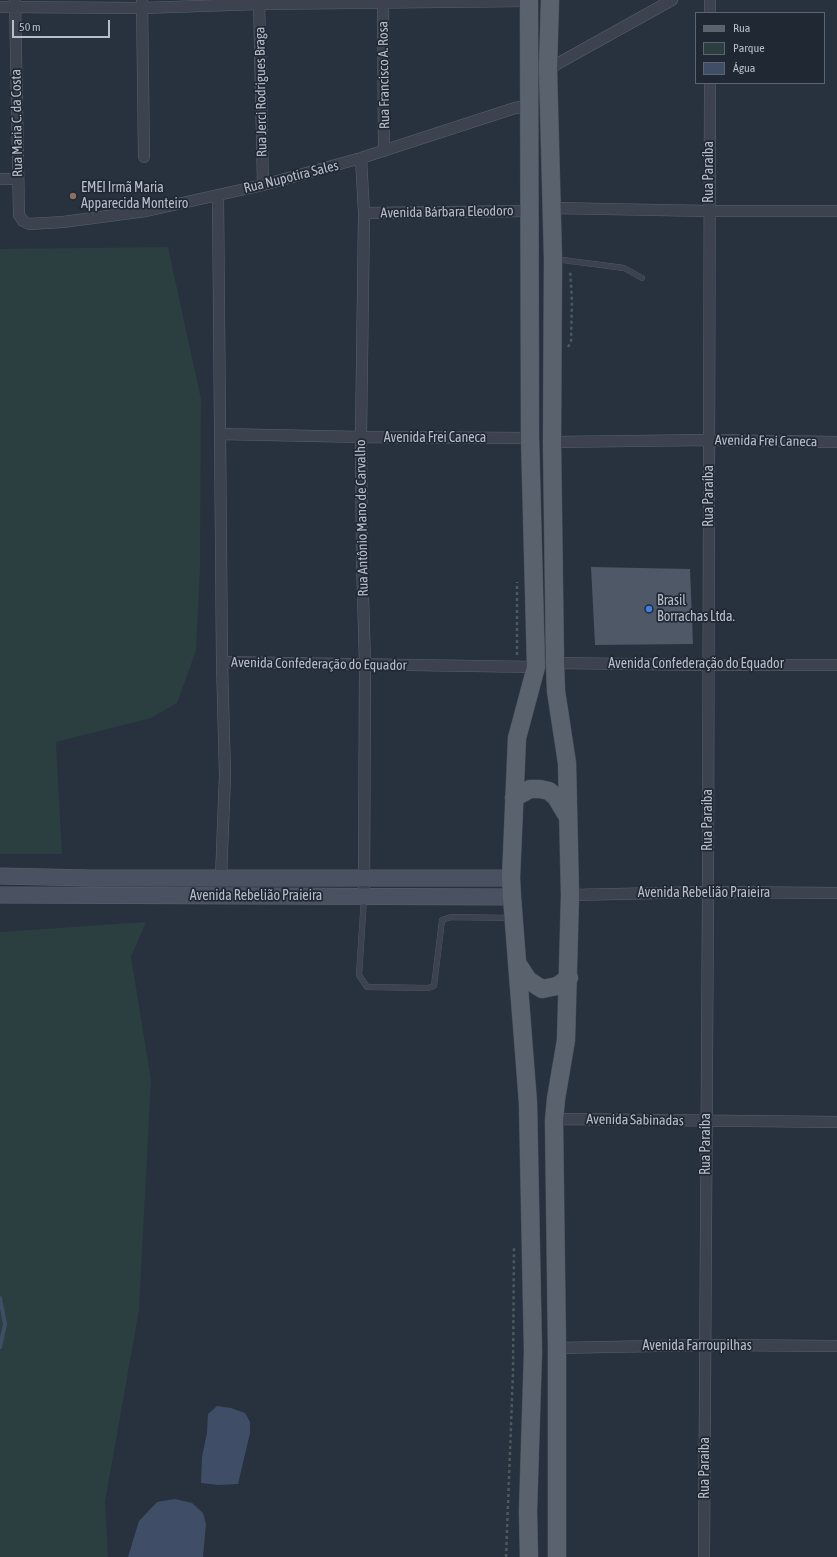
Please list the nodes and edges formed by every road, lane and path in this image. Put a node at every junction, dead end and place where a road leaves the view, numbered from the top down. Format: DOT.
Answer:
graph roads {
  1 [pos="550,0"];
  2 [pos="672,0"];
  3 [pos="710,0"];
  4 [pos="383,1"];
  5 [pos="529,1"];
  6 [pos="259,2"];
  7 [pos="15,4"];
  8 [pos="142,4"];
  9 [pos="0,7"];
  10 [pos="710,12"];
  11 [pos="548,69"];
  12 [pos="710,84"];
  13 [pos="530,105"];
  14 [pos="384,151"];
  15 [pos="144,157"];
  16 [pos="361,158"];
  17 [pos="0,179"];
  18 [pos="17,179"];
  19 [pos="263,185"];
  20 [pos="218,195"];
  21 [pos="552,208"];
  22 [pos="530,211"];
  23 [pos="709,211"];
  24 [pos="837,211"];
  25 [pos="364,213"];
  26 [pos="45,223"];
  27 [pos="553,259"];
  28 [pos="642,278"];
  29 [pos="220,434"];
  30 [pos="361,438"];
  31 [pos="530,438"];
  32 [pos="709,440"];
  33 [pos="552,442"];
  34 [pos="837,442"];
  35 [pos="222,662"];
  36 [pos="555,663"];
  37 [pos="365,664"];
  38 [pos="709,665"];
  39 [pos="837,665"];
  40 [pos="536,667"];
  41 [pos="514,798"];
  42 [pos="568,818"];
  43 [pos="0,876"];
  44 [pos="221,878"];
  45 [pos="240,878"];
  46 [pos="364,878"];
  47 [pos="511,878"];
  48 [pos="708,892"];
  49 [pos="837,893"];
  50 [pos="0,895"];
  51 [pos="570,895"];
  52 [pos="241,896"];
  53 [pos="364,897"];
  54 [pos="512,897"];
  55 [pos="514,919"];
  56 [pos="517,962"];
  57 [pos="568,978"];
  58 [pos="554,1121"];
  59 [pos="706,1121"];
  60 [pos="837,1122"];
  61 [pos="706,1345"];
  62 [pos="837,1346"];
  63 [pos="557,1348"];
  64 [pos="529,1557"];
  65 [pos="557,1557"];
  66 [pos="704,1557"];
  1 -- 11 [label="main road"];
  2 -- 11 [label="street"];
  3 -- 10 [label="street"];
  4 -- 5 [label="street"];
  4 -- 6 [label="street"];
  4 -- 14 [label="street, Rua Francisco A. Rosa"];
  5 -- 13 [label="main road"];
  6 -- 8 [label="street"];
  6 -- 19 [label="street, Rua Jerci Rodrigues Braga"];
  7 -- 8 [label="street"];
  7 -- 9 [label="street"];
  7 -- 18 [label="street, Rua Maria C. da Costa"];
  8 -- 15 [label="street"];
  11 -- 21 [label="main road"];
  12 -- 23 [label="street, Rua Paraíba"];
  13 -- 14 [label="street, Rua Nupotira Sales"];
  13 -- 22 [label="main road"];
  14 -- 16 [label="street, Rua Nupotira Sales"];
  16 -- 19 [label="street, Rua Nupotira Sales"];
  16 -- 25 [label="street, Rua Antônio Mano de Carvalho"];
  17 -- 18 [label="street"];
  18 -- 26 [label="street, Rua Maria C. da Costa"];
  19 -- 20 [label="street, Rua Nupotira Sales"];
  20 -- 26 [label="street, Rua Nupotira Sales"];
  20 -- 29 [label="street"];
  21 -- 23 [label="street"];
  21 -- 27 [label="main road"];
  22 -- 25 [label="street, Avenida Bárbara Eleodoro"];
  22 -- 31 [label="main road"];
  23 -- 24 [label="street"];
  23 -- 32 [label="street, Rua Paraíba"];
  25 -- 30 [label="street, Rua Antônio Mano de Carvalho"];
  27 -- 28 [label="lane"];
  27 -- 33 [label="main road"];
  29 -- 30 [label="street, Avenida Frei Caneca"];
  29 -- 35 [label="street"];
  30 -- 31 [label="street, Avenida Frei Caneca"];
  30 -- 37 [label="street, Rua Antônio Mano de Carvalho"];
  31 -- 40 [label="main road"];
  32 -- 33 [label="street, Avenida Frei Caneca"];
  32 -- 34 [label="street, Avenida Frei Caneca"];
  32 -- 38 [label="street, Rua Paraíba"];
  33 -- 36 [label="main road"];
  35 -- 37 [label="street, Avenida Confederação do Equador"];
  35 -- 44 [label="street, Avenida Confederação do Equador"];
  36 -- 38 [label="street, Avenida Confederação do Equador"];
  36 -- 42 [label="main road"];
  37 -- 40 [label="street, Avenida Confederação do Equador"];
  37 -- 46 [label="street, Rua Antônio Mano de Carvalho"];
  38 -- 39 [label="street, Avenida Confederação do Equador"];
  38 -- 48 [label="street, Rua Paraíba"];
  40 -- 41 [label="main road"];
  41 -- 42 [label="main road"];
  41 -- 47 [label="main road"];
  42 -- 51 [label="main road"];
  43 -- 44 [label="street, Avenida Rebelião Praieira"];
  44 -- 45 [label="street, Avenida Rebelião Praieira"];
  45 -- 46 [label="street, Avenida Rebelião Praieira"];
  45 -- 52 [label="street"];
  46 -- 47 [label="street, Avenida Rebelião Praieira"];
  46 -- 53 [label="street, Rua Antônio Mano de Carvalho"];
  47 -- 54 [label="main road"];
  48 -- 49 [label="street, Avenida Rebelião Praieira"];
  48 -- 51 [label="street, Avenida Rebelião Praieira"];
  48 -- 59 [label="street, Rua Paraíba"];
  50 -- 52 [label="street, Avenida Rebelião Praieira"];
  51 -- 57 [label="main road"];
  52 -- 53 [label="street, Avenida Rebelião Praieira"];
  53 -- 54 [label="street, Avenida Rebelião Praieira"];
  53 -- 55 [label="lane"];
  54 -- 55 [label="main road"];
  55 -- 56 [label="main road"];
  56 -- 57 [label="main road"];
  56 -- 64 [label="main road"];
  57 -- 58 [label="main road"];
  58 -- 59 [label="street, Avenida Sabinadas"];
  58 -- 63 [label="main road"];
  59 -- 60 [label="street, Avenida Sabinadas"];
  59 -- 61 [label="street, Rua Paraíba"];
  61 -- 62 [label="street, Avenida Farroupilhas"];
  61 -- 63 [label="street, Avenida Farroupilhas"];
  61 -- 66 [label="street, Rua Paraíba"];
  63 -- 65 [label="main road"];
}
